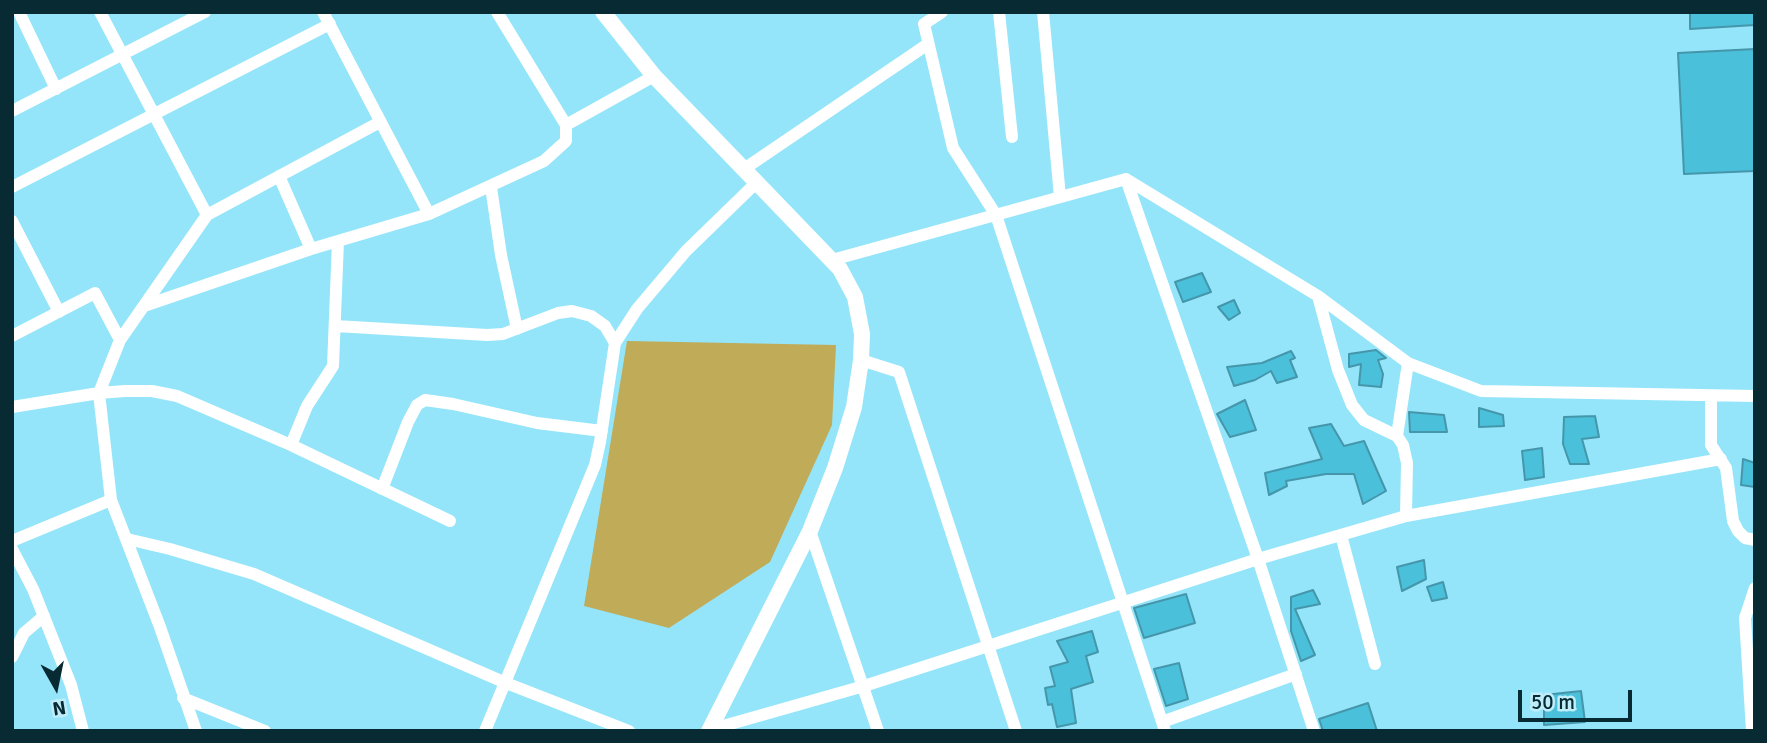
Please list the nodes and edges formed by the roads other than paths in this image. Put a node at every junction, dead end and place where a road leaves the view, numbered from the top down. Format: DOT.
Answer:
graph roads {
  1 [pos="19,12"];
  2 [pos="100,12"];
  3 [pos="205,12"];
  4 [pos="323,12"];
  5 [pos="497,12"];
  6 [pos="603,12"];
  7 [pos="942,12"];
  8 [pos="999,12"];
  9 [pos="1044,12"];
  10 [pos="330,24"];
  11 [pos="928,44"];
  12 [pos="122,54"];
  13 [pos="654,76"];
  14 [pos="56,89"];
  15 [pos="12,111"];
  16 [pos="154,114"];
  17 [pos="380,122"];
  18 [pos="566,125"];
  19 [pos="1012,137"];
  20 [pos="744,169"];
  21 [pos="279,176"];
  22 [pos="1126,179"];
  23 [pos="757,183"];
  24 [pos="12,187"];
  25 [pos="491,187"];
  26 [pos="1060,197"];
  27 [pos="429,214"];
  28 [pos="207,215"];
  29 [pos="996,215"];
  30 [pos="12,221"];
  31 [pos="338,241"];
  32 [pos="311,249"];
  33 [pos="832,260"];
  34 [pos="1318,296"];
  35 [pos="144,306"];
  36 [pos="60,312"];
  37 [pos="336,326"];
  38 [pos="517,329"];
  39 [pos="12,336"];
  40 [pos="120,340"];
  41 [pos="615,343"];
  42 [pos="861,360"];
  43 [pos="1408,363"];
  44 [pos="99,393"];
  45 [pos="1711,396"];
  46 [pos="1755,396"];
  47 [pos="12,407"];
  48 [pos="602,431"];
  49 [pos="1397,436"];
  50 [pos="291,445"];
  51 [pos="1721,460"];
  52 [pos="382,489"];
  53 [pos="111,500"];
  54 [pos="1406,516"];
  55 [pos="450,522"];
  56 [pos="810,531"];
  57 [pos="1341,535"];
  58 [pos="127,540"];
  59 [pos="1755,540"];
  60 [pos="12,541"];
  61 [pos="12,549"];
  62 [pos="1258,559"];
  63 [pos="1755,588"];
  64 [pos="1124,601"];
  65 [pos="44,616"];
  66 [pos="988,645"];
  67 [pos="12,657"];
  68 [pos="1376,664"];
  69 [pos="1296,674"];
  70 [pos="506,683"];
  71 [pos="864,686"];
  72 [pos="183,698"];
  73 [pos="1163,726"];
  74 [pos="709,730"];
  75 [pos="83,731"];
  76 [pos="196,731"];
  77 [pos="265,731"];
  78 [pos="485,731"];
  79 [pos="629,731"];
  80 [pos="878,731"];
  81 [pos="1016,731"];
  82 [pos="1175,731"];
  83 [pos="1314,731"];
  84 [pos="1752,731"];
  1 -- 14 [label="street"];
  2 -- 12 [label="street"];
  3 -- 12 [label="street"];
  4 -- 10 [label="street"];
  5 -- 18 [label="street"];
  6 -- 13 [label="street"];
  7 -- 11 [label="street"];
  8 -- 19 [label="street"];
  9 -- 26 [label="street"];
  10 -- 16 [label="street"];
  10 -- 17 [label="street"];
  11 -- 20 [label="street"];
  11 -- 29 [label="street"];
  12 -- 14 [label="street"];
  12 -- 16 [label="street"];
  13 -- 18 [label="street"];
  13 -- 20 [label="street"];
  14 -- 15 [label="street"];
  16 -- 24 [label="street"];
  16 -- 28 [label="street"];
  17 -- 21 [label="street"];
  17 -- 27 [label="street"];
  18 -- 25 [label="street"];
  20 -- 23 [label="street"];
  21 -- 28 [label="street"];
  21 -- 32 [label="street"];
  22 -- 26 [label="street"];
  22 -- 34 [label="street"];
  22 -- 62 [label="street"];
  23 -- 33 [label="street"];
  23 -- 41 [label="street"];
  25 -- 27 [label="street"];
  25 -- 38 [label="street"];
  26 -- 29 [label="street"];
  27 -- 31 [label="street"];
  28 -- 35 [label="street"];
  29 -- 33 [label="street"];
  29 -- 64 [label="street"];
  30 -- 36 [label="street"];
  31 -- 32 [label="street"];
  31 -- 37 [label="street"];
  32 -- 35 [label="street"];
  33 -- 42 [label="street"];
  34 -- 43 [label="street"];
  34 -- 49 [label="street"];
  35 -- 40 [label="street"];
  36 -- 39 [label="street"];
  36 -- 40 [label="street"];
  37 -- 38 [label="street"];
  37 -- 50 [label="street"];
  38 -- 41 [label="street"];
  40 -- 44 [label="street"];
  41 -- 48 [label="street"];
  42 -- 56 [label="street"];
  42 -- 66 [label="street"];
  43 -- 45 [label="street"];
  43 -- 49 [label="street"];
  44 -- 47 [label="street"];
  44 -- 50 [label="street"];
  44 -- 53 [label="street"];
  45 -- 46 [label="street"];
  45 -- 51 [label="street"];
  48 -- 52 [label="street"];
  48 -- 70 [label="street"];
  49 -- 54 [label="street"];
  50 -- 52 [label="street"];
  51 -- 54 [label="street"];
  51 -- 59 [label="street"];
  52 -- 55 [label="street"];
  53 -- 58 [label="street"];
  53 -- 60 [label="street"];
  54 -- 57 [label="street"];
  56 -- 71 [label="street"];
  56 -- 74 [label="street"];
  57 -- 62 [label="street"];
  57 -- 68 [label="street"];
  58 -- 70 [label="street"];
  58 -- 72 [label="street"];
  61 -- 65 [label="street"];
  62 -- 64 [label="street"];
  62 -- 69 [label="street"];
  63 -- 84 [label="street"];
  64 -- 66 [label="street"];
  64 -- 73 [label="street"];
  65 -- 67 [label="street"];
  65 -- 75 [label="street"];
  66 -- 71 [label="street"];
  66 -- 81 [label="street"];
  69 -- 73 [label="street"];
  69 -- 83 [label="street"];
  70 -- 78 [label="street"];
  70 -- 79 [label="street"];
  71 -- 74 [label="street"];
  71 -- 80 [label="street"];
  72 -- 76 [label="street"];
  72 -- 77 [label="street"];
  73 -- 82 [label="street"];
}
